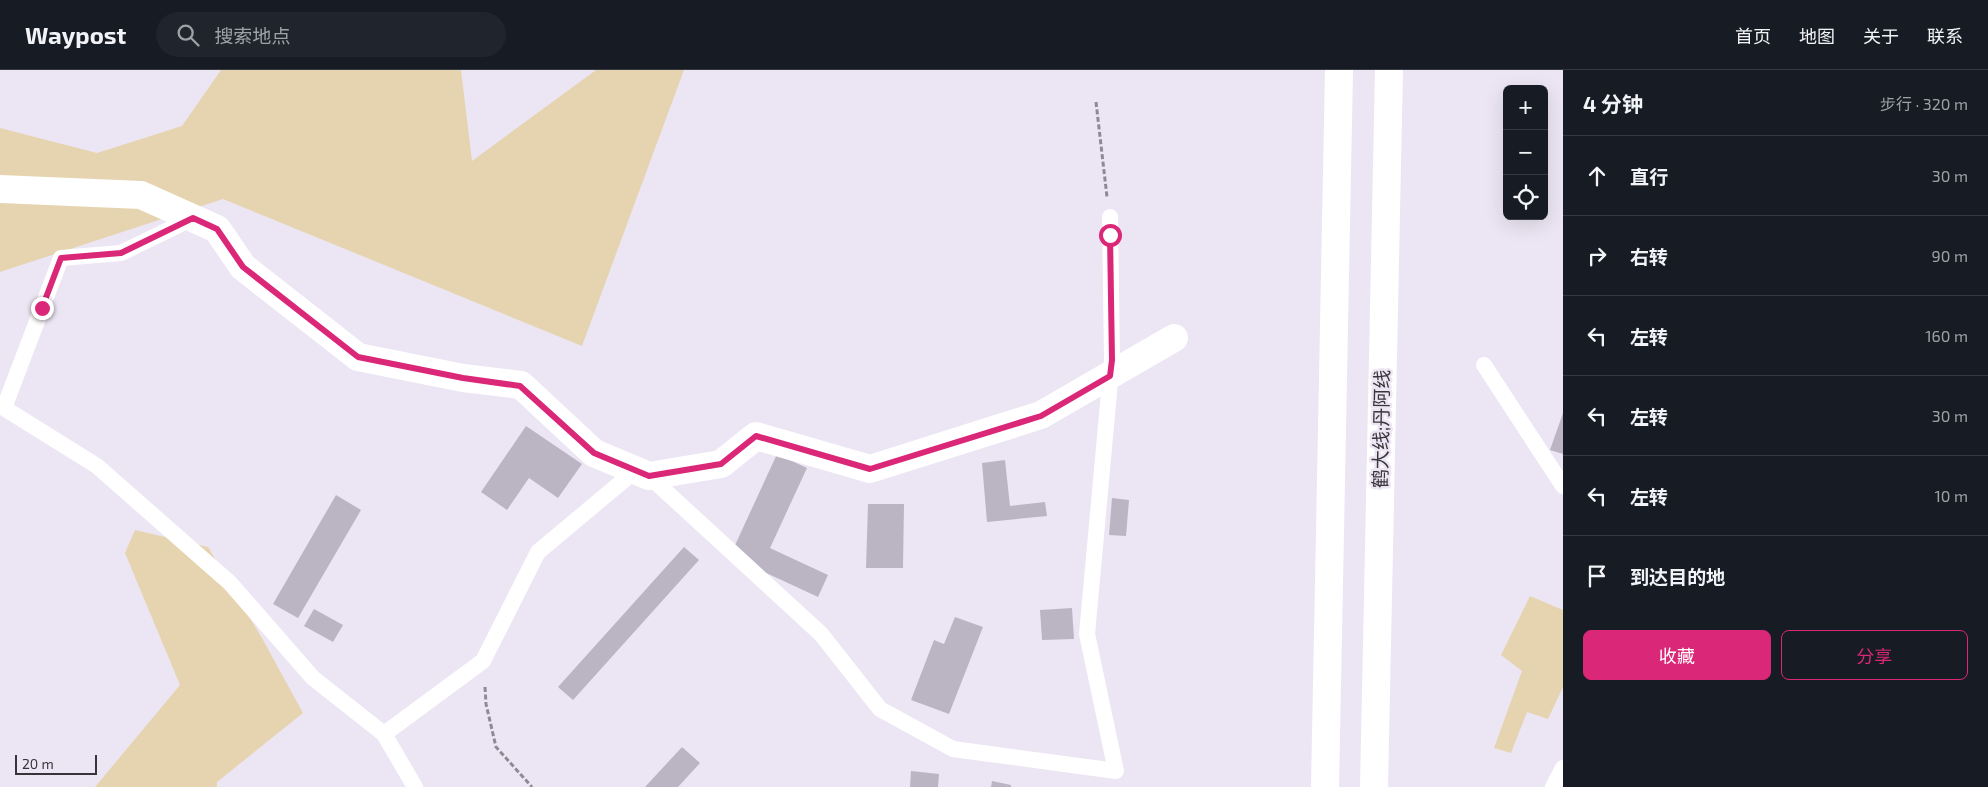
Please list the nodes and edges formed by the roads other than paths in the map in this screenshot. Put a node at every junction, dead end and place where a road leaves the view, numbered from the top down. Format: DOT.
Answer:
graph roads {
  1 [pos="1340,70"];
  2 [pos="1389,70"];
  3 [pos="0,189"];
  4 [pos="1110,217"];
  5 [pos="193,218"];
  6 [pos="1174,338"];
  7 [pos="1484,365"];
  8 [pos="1110,376"];
  9 [pos="642,473"];
  10 [pos="1563,486"];
  11 [pos="384,734"];
  12 [pos="1563,768"];
  13 [pos="414,787"];
  14 [pos="1325,787"];
  15 [pos="1374,787"];
  16 [pos="1553,787"];
  1 -- 14 [label="main road"];
  2 -- 15 [label="main road, 鹤大线;丹阿线"];
  3 -- 5 [label="main road"];
  4 -- 8 [label="lane"];
  5 -- 9 [label="main road"];
  5 -- 11 [label="lane"];
  6 -- 8 [label="main road"];
  7 -- 10 [label="lane"];
  8 -- 9 [label="main road"];
  8 -- 9 [label="lane"];
  9 -- 11 [label="lane"];
  11 -- 13 [label="lane"];
  12 -- 16 [label="lane"];
}
